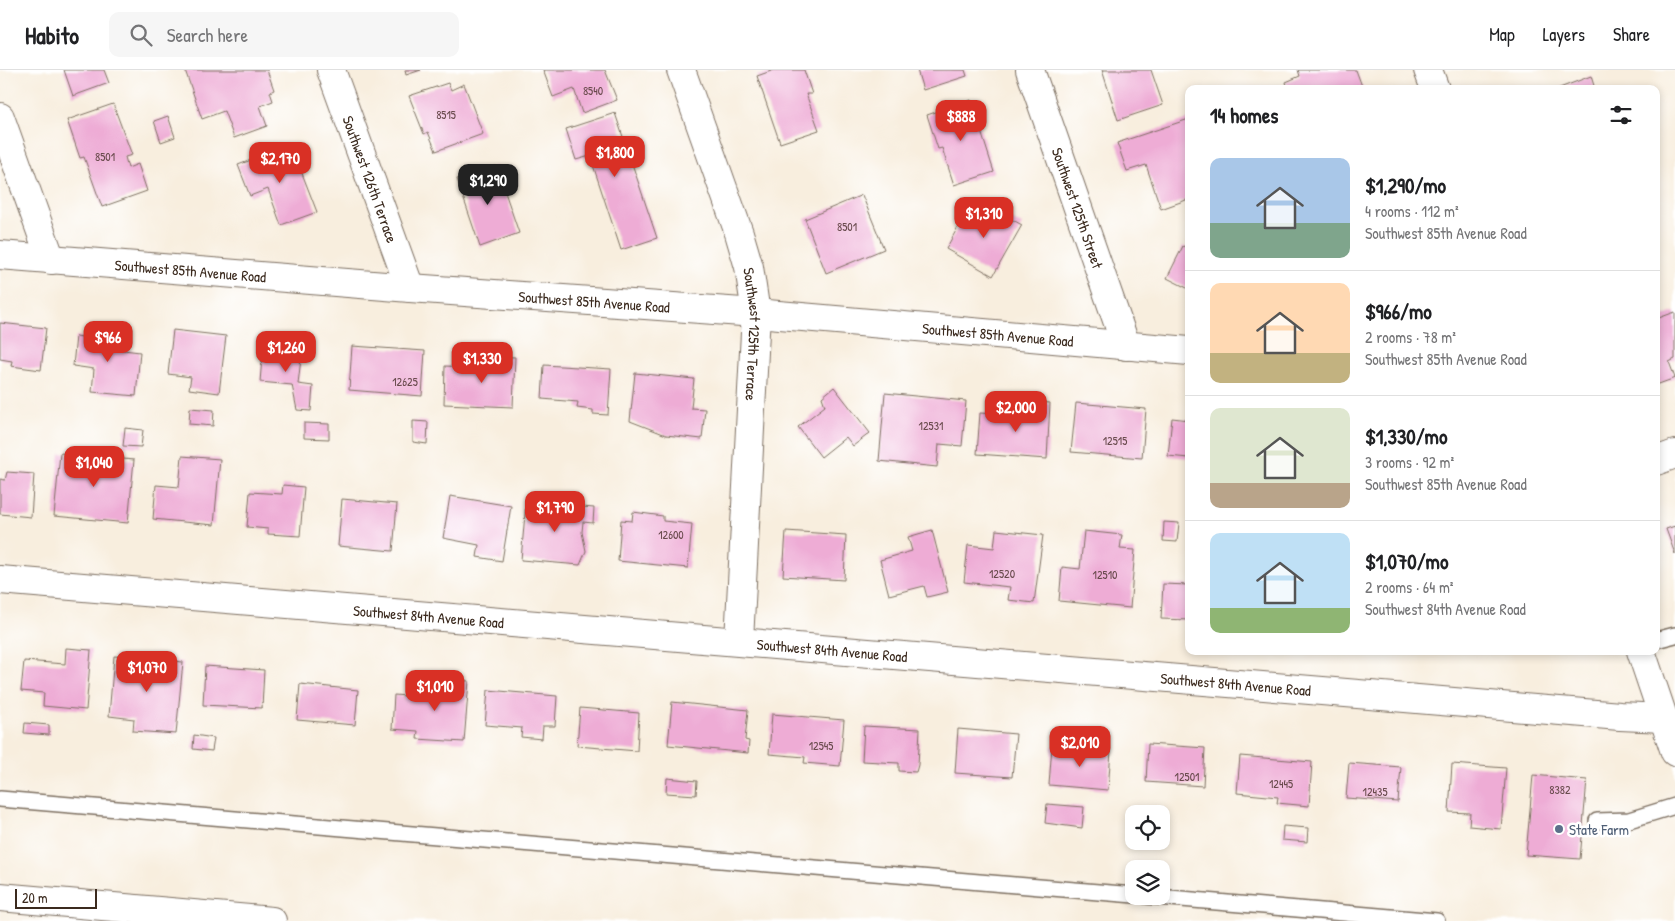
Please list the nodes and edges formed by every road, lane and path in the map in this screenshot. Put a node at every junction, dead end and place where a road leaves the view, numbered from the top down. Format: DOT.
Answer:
graph roads {
  1 [pos="331,70"];
  2 [pos="681,70"];
  3 [pos="1030,70"];
  4 [pos="1428,70"];
  5 [pos="1434,85"];
  6 [pos="0,117"];
  7 [pos="0,255"];
  8 [pos="51,260"];
  9 [pos="410,288"];
  10 [pos="756,313"];
  11 [pos="1126,346"];
  12 [pos="1185,351"];
  13 [pos="1675,454"];
  14 [pos="1660,460"];
  15 [pos="0,580"];
  16 [pos="1675,635"];
  17 [pos="1660,639"];
  18 [pos="739,641"];
  19 [pos="1642,655"];
  20 [pos="1671,737"];
  21 [pos="0,799"];
  22 [pos="1675,806"];
  23 [pos="1597,821"];
  24 [pos="1125,894"];
  25 [pos="0,898"];
  26 [pos="1170,898"];
  27 [pos="272,921"];
  28 [pos="1437,921"];
  1 -- 9 [label="main road, Southwest 126th Terrace"];
  2 -- 10 [label="main road, Southwest 125th Terrace"];
  3 -- 11 [label="main road, Southwest 125th Street"];
  4 -- 5 [label="main road"];
  6 -- 8 [label="main road"];
  7 -- 8 [label="main road, Southwest 85th Avenue Road"];
  8 -- 9 [label="main road, Southwest 85th Avenue Road"];
  9 -- 10 [label="main road, Southwest 85th Avenue Road"];
  10 -- 11 [label="main road, Southwest 85th Avenue Road"];
  10 -- 18 [label="main road, Southwest 125th Terrace"];
  11 -- 12 [label="main road, Southwest 85th Avenue Road"];
  13 -- 14 [label="main road"];
  15 -- 18 [label="main road, Southwest 84th Avenue Road"];
  16 -- 17 [label="lane"];
  18 -- 20 [label="main road, Southwest 84th Avenue Road"];
  19 -- 20 [label="main road"];
  21 -- 24 [label="lane"];
  22 -- 23 [label="lane"];
  25 -- 27 [label="main road"];
  26 -- 28 [label="lane"];
}
